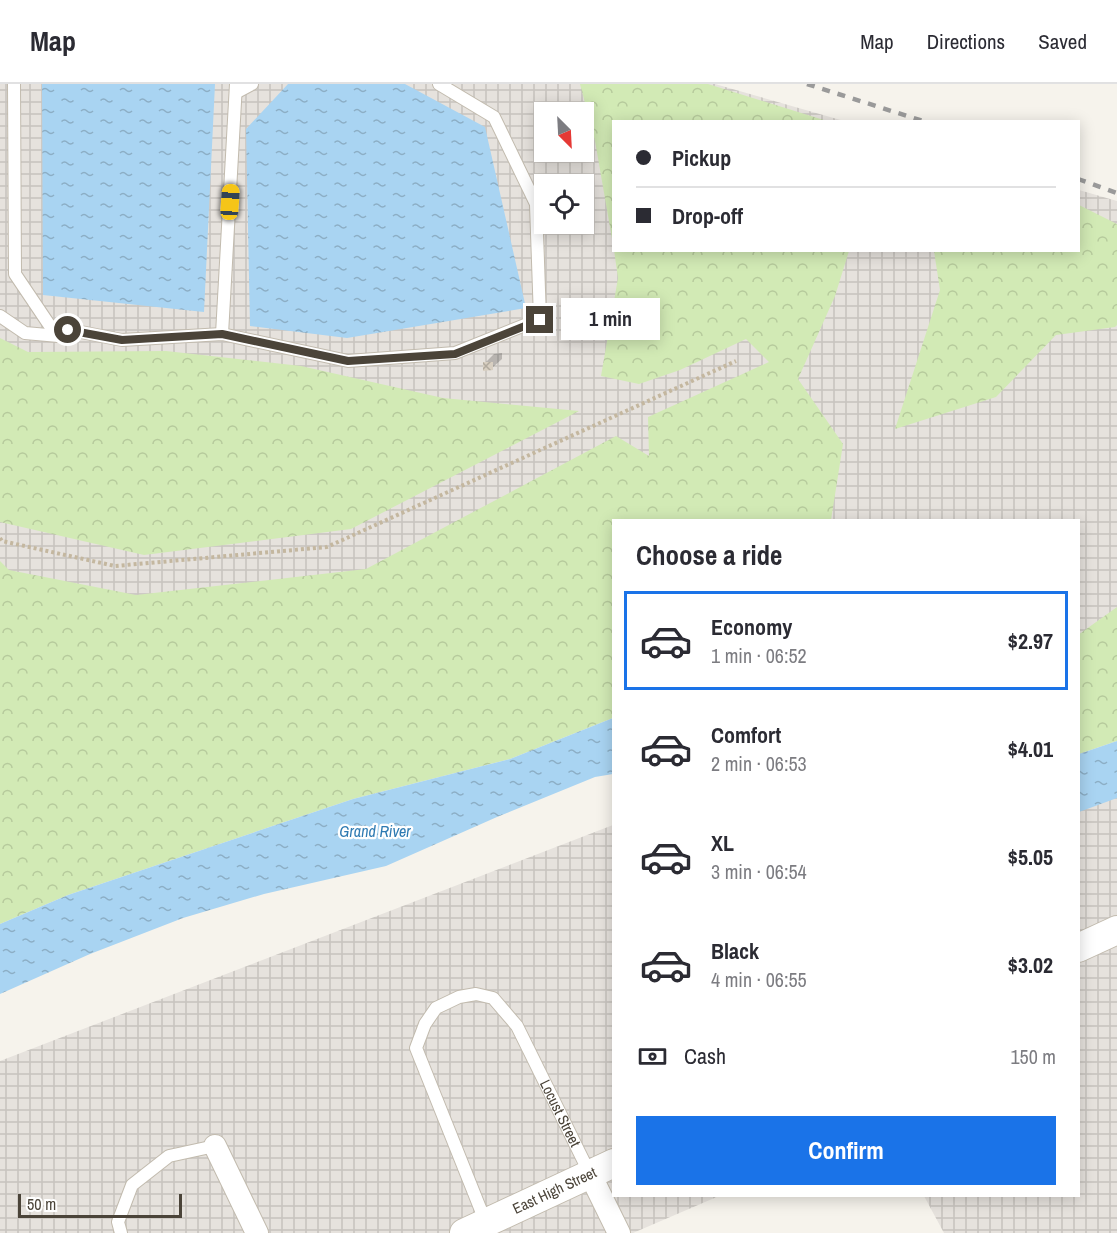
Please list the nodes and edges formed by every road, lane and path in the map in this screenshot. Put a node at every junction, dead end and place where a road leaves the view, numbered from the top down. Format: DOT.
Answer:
graph roads {
  1 [pos="14,84"];
  2 [pos="252,84"];
  3 [pos="439,84"];
  4 [pos="236,88"];
  5 [pos="0,316"];
  6 [pos="222,334"];
  7 [pos="122,340"];
  8 [pos="736,361"];
  9 [pos="0,538"];
  10 [pos="1117,930"];
  11 [pos="1080,947"];
  12 [pos="215,1146"];
  13 [pos="602,1168"];
  14 [pos="475,1228"];
  15 [pos="121,1233"];
  16 [pos="257,1233"];
  17 [pos="619,1233"];
  1 -- 7 [label="lane"];
  2 -- 4 [label="lane"];
  3 -- 6 [label="lane"];
  4 -- 6 [label="lane"];
  5 -- 7 [label="lane"];
  6 -- 7 [label="lane"];
  8 -- 9 [label="path"];
  10 -- 11 [label="street"];
  12 -- 15 [label="lane"];
  12 -- 16 [label="street"];
  13 -- 14 [label="street, East High Street"];
  13 -- 14 [label="lane, Locust Street"];
  13 -- 17 [label="street, Locust Street"];
}
